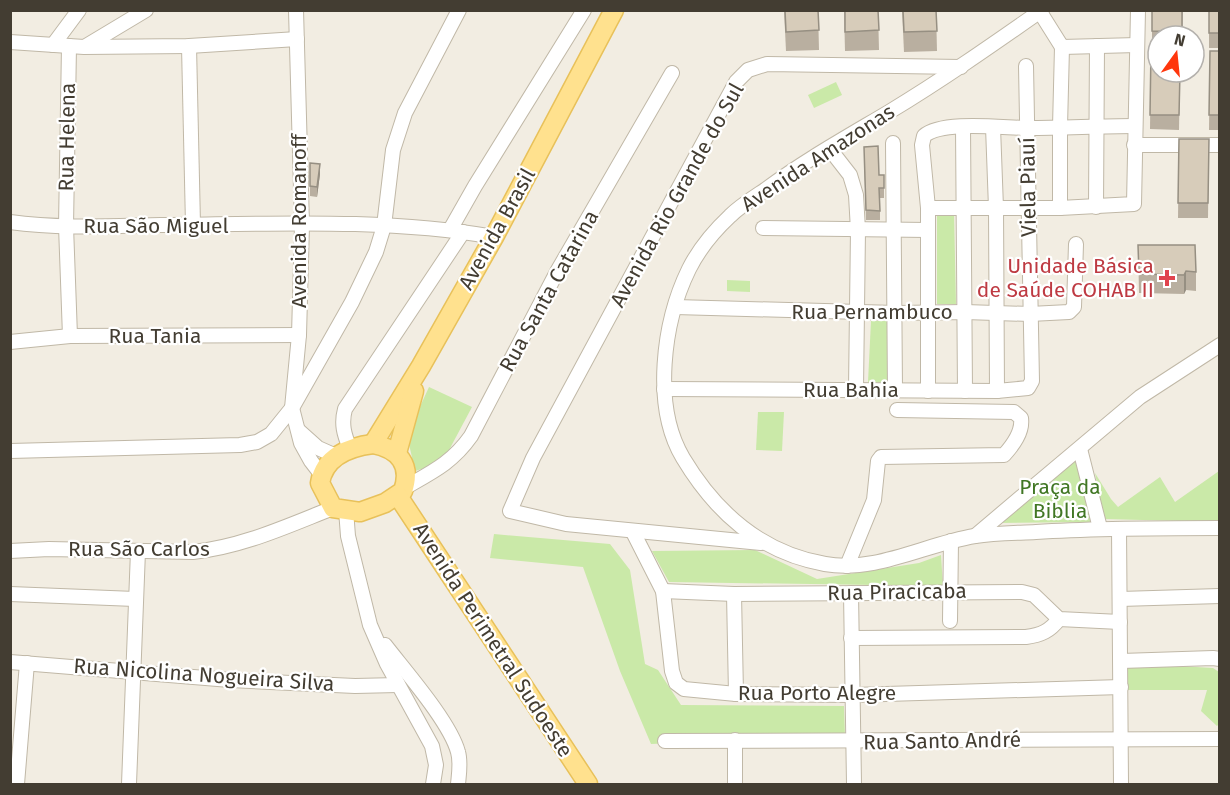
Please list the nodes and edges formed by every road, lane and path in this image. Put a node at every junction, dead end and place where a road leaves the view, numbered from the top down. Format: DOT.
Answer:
graph roads {
  1 [pos="79,10"];
  2 [pos="146,10"];
  3 [pos="296,10"];
  4 [pos="459,10"];
  5 [pos="584,10"];
  6 [pos="614,10"];
  7 [pos="1138,10"];
  8 [pos="1041,11"];
  9 [pos="297,39"];
  10 [pos="10,42"];
  11 [pos="52,45"];
  12 [pos="1137,45"];
  13 [pos="69,46"];
  14 [pos="189,46"];
  15 [pos="1097,46"];
  16 [pos="84,47"];
  17 [pos="1062,47"];
  18 [pos="1026,66"];
  19 [pos="961,67"];
  20 [pos="672,73"];
  21 [pos="1096,126"];
  22 [pos="1134,126"];
  23 [pos="963,127"];
  24 [pos="993,127"];
  25 [pos="1059,127"];
  26 [pos="1028,128"];
  27 [pos="893,143"];
  28 [pos="1134,145"];
  29 [pos="1220,145"];
  30 [pos="829,148"];
  31 [pos="1096,207"];
  32 [pos="928,208"];
  33 [pos="964,208"];
  34 [pos="996,208"];
  35 [pos="1029,208"];
  36 [pos="1060,208"];
  37 [pos="10,222"];
  38 [pos="193,225"];
  39 [pos="302,225"];
  40 [pos="66,226"];
  41 [pos="384,226"];
  42 [pos="763,228"];
  43 [pos="894,229"];
  44 [pos="858,230"];
  45 [pos="928,230"];
  46 [pos="456,231"];
  47 [pos="494,237"];
  48 [pos="1076,244"];
  49 [pos="675,307"];
  50 [pos="965,312"];
  51 [pos="856,313"];
  52 [pos="927,313"];
  53 [pos="996,313"];
  54 [pos="896,314"];
  55 [pos="1030,315"];
  56 [pos="299,335"];
  57 [pos="70,336"];
  58 [pos="10,342"];
  59 [pos="1220,345"];
  60 [pos="421,366"];
  61 [pos="1032,381"];
  62 [pos="664,389"];
  63 [pos="856,389"];
  64 [pos="895,390"];
  65 [pos="928,391"];
  66 [pos="965,391"];
  67 [pos="997,391"];
  68 [pos="292,408"];
  69 [pos="897,410"];
  70 [pos="297,430"];
  71 [pos="373,444"];
  72 [pos="1080,449"];
  73 [pos="10,451"];
  74 [pos="343,452"];
  75 [pos="397,453"];
  76 [pos="321,474"];
  77 [pos="401,492"];
  78 [pos="339,509"];
  79 [pos="510,511"];
  80 [pos="1100,528"];
  81 [pos="1220,528"];
  82 [pos="1119,529"];
  83 [pos="633,532"];
  84 [pos="975,536"];
  85 [pos="951,541"];
  86 [pos="761,543"];
  87 [pos="10,551"];
  88 [pos="138,551"];
  89 [pos="847,566"];
  90 [pos="663,591"];
  91 [pos="950,591"];
  92 [pos="851,593"];
  93 [pos="10,594"];
  94 [pos="734,594"];
  95 [pos="1220,596"];
  96 [pos="135,599"];
  97 [pos="1120,599"];
  98 [pos="1059,619"];
  99 [pos="950,621"];
  100 [pos="1120,622"];
  101 [pos="370,625"];
  102 [pos="852,638"];
  103 [pos="1220,659"];
  104 [pos="1121,661"];
  105 [pos="10,662"];
  106 [pos="27,663"];
  107 [pos="134,671"];
  108 [pos="398,685"];
  109 [pos="1121,687"];
  110 [pos="736,694"];
  111 [pos="853,695"];
  112 [pos="1121,738"];
  113 [pos="1220,739"];
  114 [pos="735,740"];
  115 [pos="665,741"];
  116 [pos="854,742"];
  117 [pos="17,784"];
  118 [pos="129,784"];
  119 [pos="433,784"];
  120 [pos="458,784"];
  121 [pos="588,784"];
  122 [pos="735,784"];
  123 [pos="854,784"];
  124 [pos="1121,784"];
  1 -- 11 [label="street"];
  2 -- 16 [label="street"];
  3 -- 9 [label="street, Avenida Romanoff"];
  4 -- 41 [label="street"];
  5 -- 46 [label="street"];
  6 -- 47 [label="main road, Avenida Brasil"];
  7 -- 12 [label="street"];
  8 -- 17 [label="street"];
  8 -- 19 [label="street, Avenida Amazonas"];
  9 -- 14 [label="street"];
  9 -- 39 [label="street, Avenida Romanoff"];
  10 -- 11 [label="street"];
  11 -- 13 [label="street"];
  12 -- 15 [label="street"];
  12 -- 22 [label="street"];
  13 -- 16 [label="street"];
  13 -- 40 [label="street, Rua Helena"];
  14 -- 16 [label="street"];
  14 -- 38 [label="street"];
  15 -- 17 [label="street"];
  15 -- 21 [label="street"];
  17 -- 25 [label="street"];
  18 -- 26 [label="street, Viela Piauí"];
  19 -- 30 [label="street, Avenida Amazonas"];
  19 -- 79 [label="street, Avenida Rio Grande do Sul"];
  20 -- 77 [label="street, Rua Santa Catarina"];
  21 -- 22 [label="street"];
  21 -- 25 [label="street"];
  21 -- 31 [label="street"];
  22 -- 28 [label="street"];
  23 -- 24 [label="street"];
  23 -- 32 [label="street"];
  23 -- 33 [label="street"];
  24 -- 26 [label="street"];
  24 -- 34 [label="street"];
  25 -- 26 [label="street"];
  25 -- 36 [label="street"];
  26 -- 35 [label="street, Viela Piauí"];
  27 -- 43 [label="street"];
  28 -- 29 [label="street"];
  28 -- 31 [label="street"];
  30 -- 44 [label="street"];
  30 -- 49 [label="street, Avenida Amazonas"];
  31 -- 36 [label="street"];
  32 -- 33 [label="street"];
  32 -- 45 [label="street"];
  33 -- 34 [label="street"];
  33 -- 50 [label="street"];
  34 -- 35 [label="street"];
  34 -- 53 [label="street"];
  35 -- 36 [label="street"];
  35 -- 55 [label="street, Viela Piauí"];
  37 -- 40 [label="street, Rua São Miguel"];
  38 -- 39 [label="street, Rua São Miguel"];
  38 -- 40 [label="street, Rua São Miguel"];
  39 -- 41 [label="street, Rua São Miguel"];
  39 -- 56 [label="street, Avenida Romanoff"];
  40 -- 57 [label="street, Rua Helena"];
  41 -- 46 [label="street, Rua São Miguel"];
  41 -- 68 [label="street"];
  42 -- 44 [label="street"];
  43 -- 44 [label="street"];
  43 -- 45 [label="street"];
  43 -- 54 [label="street"];
  44 -- 51 [label="street"];
  45 -- 52 [label="street"];
  46 -- 47 [label="street, Rua São Miguel"];
  46 -- 74 [label="street"];
  47 -- 60 [label="main road, Avenida Brasil"];
  48 -- 55 [label="street, Rua Pernambuco"];
  49 -- 51 [label="street, Rua Pernambuco"];
  49 -- 62 [label="street, Avenida Amazonas"];
  50 -- 52 [label="street, Rua Pernambuco"];
  50 -- 53 [label="street, Rua Pernambuco"];
  50 -- 66 [label="street"];
  51 -- 54 [label="street, Rua Pernambuco"];
  51 -- 63 [label="street"];
  52 -- 54 [label="street, Rua Pernambuco"];
  52 -- 65 [label="street"];
  53 -- 55 [label="street, Rua Pernambuco"];
  53 -- 67 [label="street"];
  54 -- 64 [label="street"];
  55 -- 61 [label="street, Viela Piauí"];
  56 -- 57 [label="street, Rua Tania"];
  56 -- 68 [label="street, Avenida Romanoff"];
  57 -- 58 [label="street, Rua Tania"];
  59 -- 72 [label="street"];
  60 -- 71 [label="main road, Avenida Brasil"];
  60 -- 75 [label="main road"];
  61 -- 67 [label="street, Rua Bahia"];
  62 -- 63 [label="street, Rua Bahia"];
  62 -- 86 [label="street, Avenida Amazonas"];
  63 -- 64 [label="street, Rua Bahia"];
  64 -- 65 [label="street, Rua Bahia"];
  65 -- 66 [label="street, Rua Bahia"];
  66 -- 67 [label="street, Rua Bahia"];
  68 -- 70 [label="street, Avenida Romanoff"];
  68 -- 73 [label="street"];
  69 -- 89 [label="street"];
  70 -- 74 [label="street"];
  70 -- 76 [label="street, Avenida Romanoff"];
  71 -- 74 [label="main road"];
  71 -- 75 [label="main road"];
  72 -- 80 [label="street"];
  72 -- 84 [label="street"];
  74 -- 76 [label="main road"];
  75 -- 77 [label="main road"];
  76 -- 78 [label="main road"];
  77 -- 78 [label="main road"];
  77 -- 121 [label="main road, Avenida Perimetral Sudoeste"];
  78 -- 88 [label="street, Rua São Carlos"];
  78 -- 101 [label="street"];
  79 -- 83 [label="street, Avenida Amazonas"];
  80 -- 82 [label="street, Avenida Amazonas"];
  80 -- 84 [label="street, Avenida Amazonas"];
  81 -- 82 [label="street, Avenida Amazonas"];
  82 -- 97 [label="street"];
  83 -- 86 [label="street, Avenida Amazonas"];
  83 -- 90 [label="street, Rua Porto Alegre"];
  84 -- 85 [label="street, Avenida Amazonas"];
  85 -- 89 [label="street, Avenida Amazonas"];
  85 -- 91 [label="street"];
  86 -- 89 [label="street, Avenida Amazonas"];
  87 -- 88 [label="street, Rua São Carlos"];
  88 -- 96 [label="street"];
  90 -- 94 [label="street, Rua Piracicaba"];
  90 -- 110 [label="street, Rua Porto Alegre"];
  91 -- 92 [label="street, Rua Piracicaba"];
  91 -- 98 [label="street, Rua Piracicaba"];
  91 -- 99 [label="street"];
  92 -- 94 [label="street, Rua Piracicaba"];
  92 -- 102 [label="street"];
  93 -- 96 [label="street"];
  94 -- 110 [label="street"];
  95 -- 97 [label="street"];
  96 -- 107 [label="street"];
  97 -- 100 [label="street"];
  98 -- 100 [label="street"];
  98 -- 102 [label="street"];
  100 -- 104 [label="street"];
  101 -- 108 [label="street"];
  101 -- 120 [label="street"];
  102 -- 111 [label="street"];
  103 -- 104 [label="street"];
  104 -- 109 [label="street"];
  105 -- 106 [label="street, Rua Nicolina Nogueira Silva"];
  106 -- 107 [label="street, Rua Nicolina Nogueira Silva"];
  106 -- 117 [label="street"];
  107 -- 108 [label="street, Rua Nicolina Nogueira Silva"];
  107 -- 118 [label="street"];
  108 -- 119 [label="street"];
  109 -- 111 [label="street, Rua Porto Alegre"];
  109 -- 112 [label="street"];
  110 -- 111 [label="street, Rua Porto Alegre"];
  111 -- 116 [label="street"];
  112 -- 113 [label="street, Rua Santo André"];
  112 -- 116 [label="street, Rua Santo André"];
  112 -- 124 [label="street"];
  114 -- 115 [label="street, Rua Santo André"];
  114 -- 116 [label="street, Rua Santo André"];
  114 -- 122 [label="street"];
  116 -- 123 [label="street"];
}
